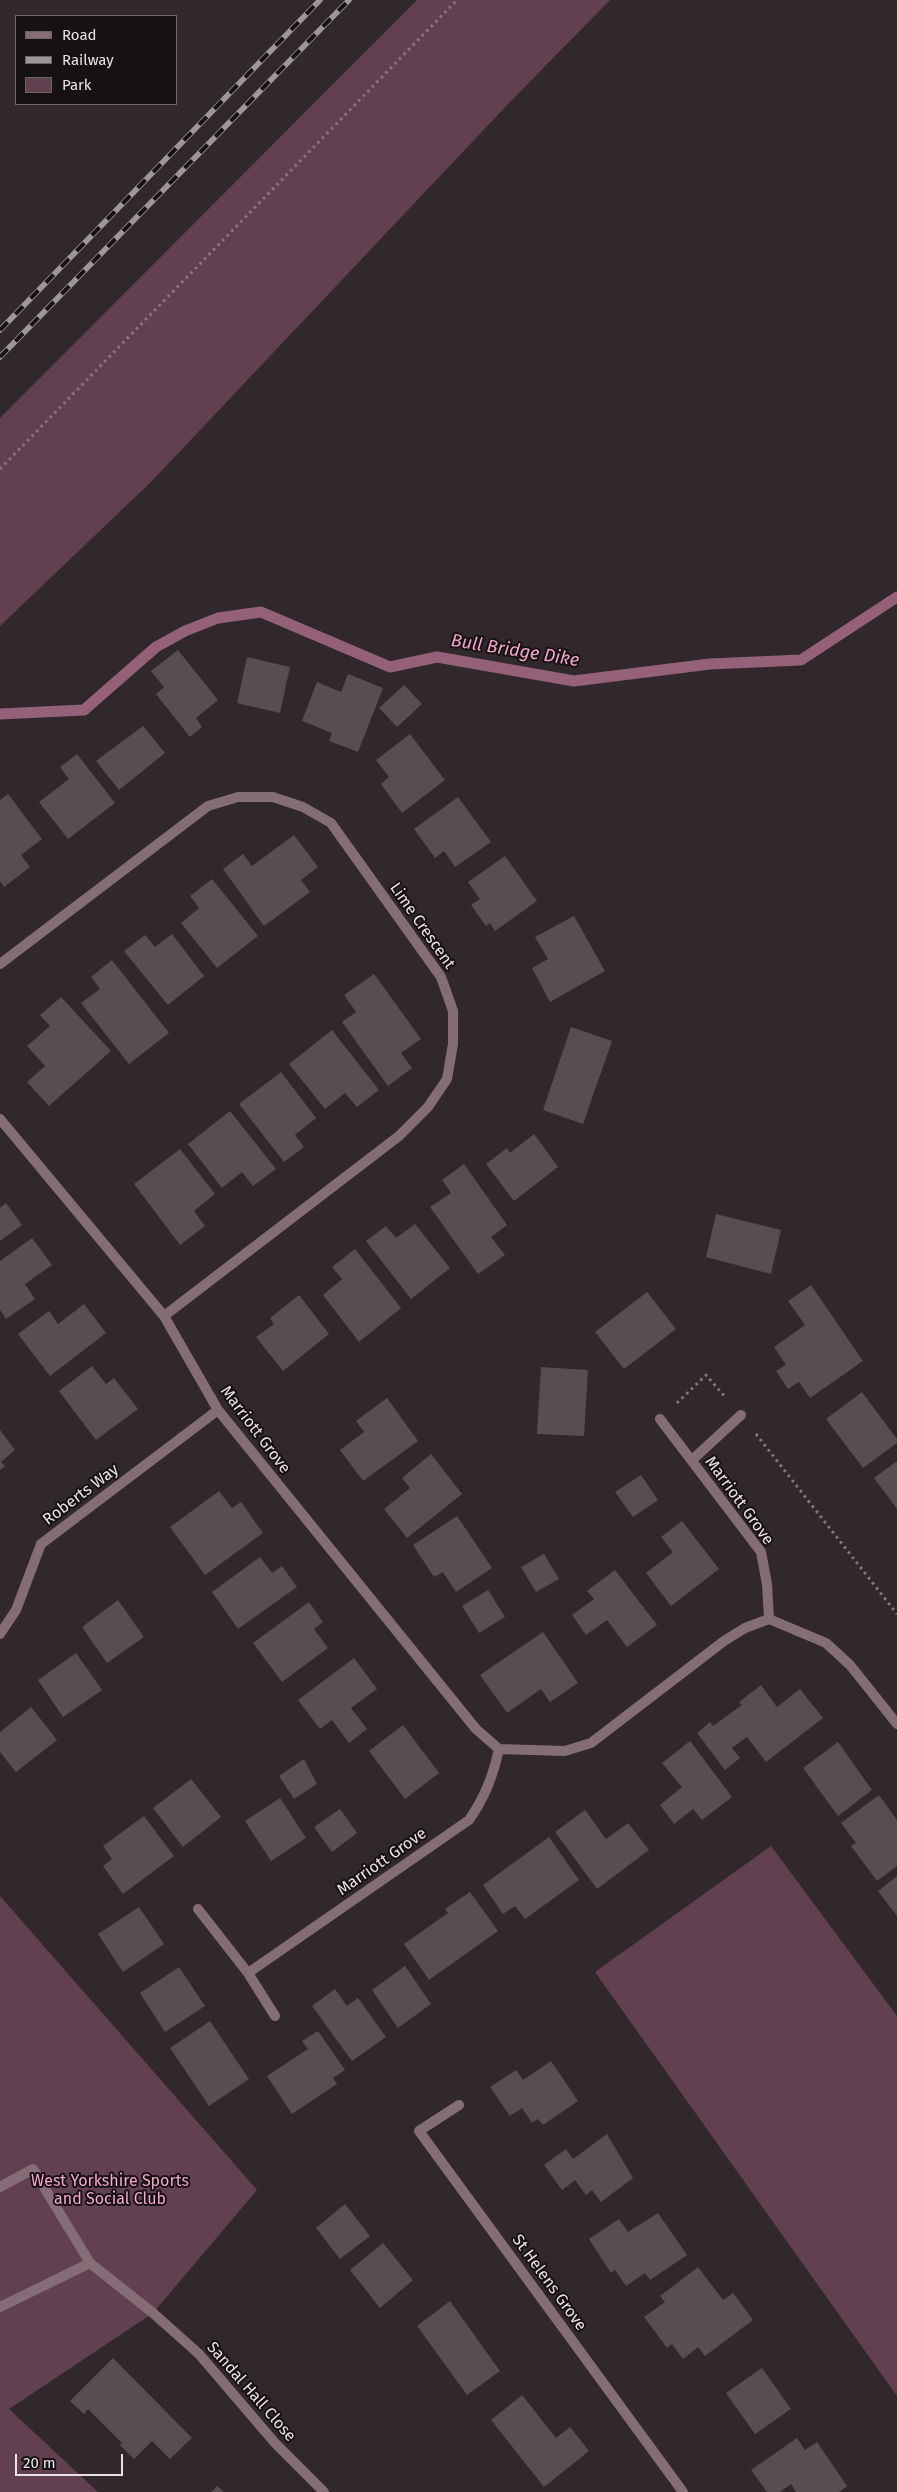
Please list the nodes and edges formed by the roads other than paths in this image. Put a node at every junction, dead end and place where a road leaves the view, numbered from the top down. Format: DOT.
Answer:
graph roads {
  1 [pos="0,964"];
  2 [pos="0,1119"];
  3 [pos="164,1316"];
  4 [pos="218,1410"];
  5 [pos="741,1415"];
  6 [pos="660,1419"];
  7 [pos="692,1460"];
  8 [pos="769,1619"];
  9 [pos="0,1634"];
  10 [pos="897,1724"];
  11 [pos="499,1749"];
  12 [pos="198,1909"];
  13 [pos="248,1973"];
  14 [pos="275,2016"];
  15 [pos="459,2105"];
  16 [pos="0,2187"];
  17 [pos="90,2263"];
  18 [pos="0,2307"];
  19 [pos="324,2492"];
  20 [pos="683,2492"];
  1 -- 3 [label="street, Lime Crescent"];
  2 -- 3 [label="street, Marriott Grove"];
  3 -- 4 [label="street, Marriott Grove"];
  4 -- 9 [label="street, Roberts Way"];
  4 -- 11 [label="street, Marriott Grove"];
  5 -- 7 [label="street, Marriott Grove"];
  6 -- 7 [label="street, Marriott Grove"];
  7 -- 8 [label="street, Marriott Grove"];
  8 -- 10 [label="street"];
  8 -- 11 [label="street"];
  11 -- 13 [label="street, Marriott Grove"];
  12 -- 13 [label="street"];
  13 -- 14 [label="street"];
  15 -- 20 [label="street, St Helens Grove"];
  16 -- 17 [label="street"];
  17 -- 18 [label="street"];
  17 -- 19 [label="street, Sandal Hall Close"];
}
